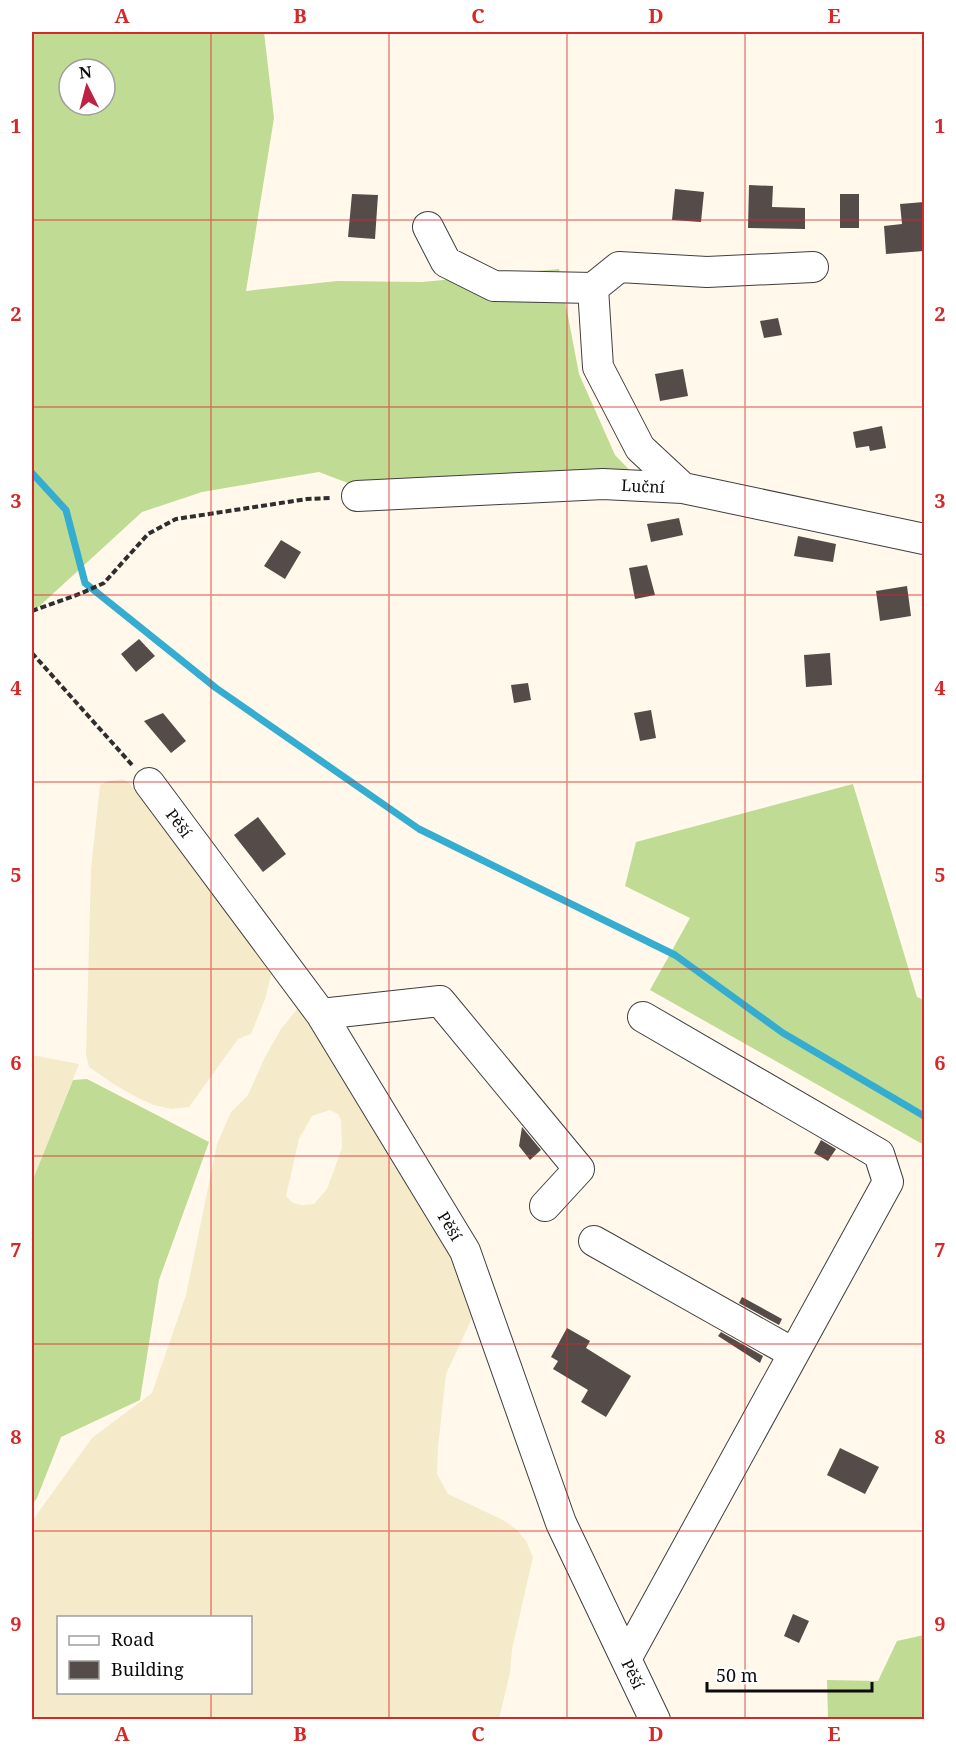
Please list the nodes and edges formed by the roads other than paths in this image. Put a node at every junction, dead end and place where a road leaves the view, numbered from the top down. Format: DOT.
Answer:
graph roads {
  1 [pos="428,227"];
  2 [pos="813,267"];
  3 [pos="593,288"];
  4 [pos="683,488"];
  5 [pos="357,496"];
  6 [pos="924,538"];
  7 [pos="149,783"];
  8 [pos="321,1014"];
  9 [pos="643,1017"];
  10 [pos="545,1206"];
  11 [pos="594,1240"];
  12 [pos="793,1353"];
  13 [pos="626,1659"];
  14 [pos="655,1719"];
  1 -- 3 [label="street"];
  2 -- 3 [label="street"];
  3 -- 4 [label="street"];
  4 -- 5 [label="street, Luční"];
  4 -- 6 [label="street, Luční"];
  7 -- 8 [label="street, Pěší"];
  8 -- 10 [label="street"];
  8 -- 13 [label="street, Pěší"];
  9 -- 12 [label="street"];
  11 -- 12 [label="street"];
  12 -- 13 [label="street"];
  13 -- 14 [label="street, Pěší"];
}
